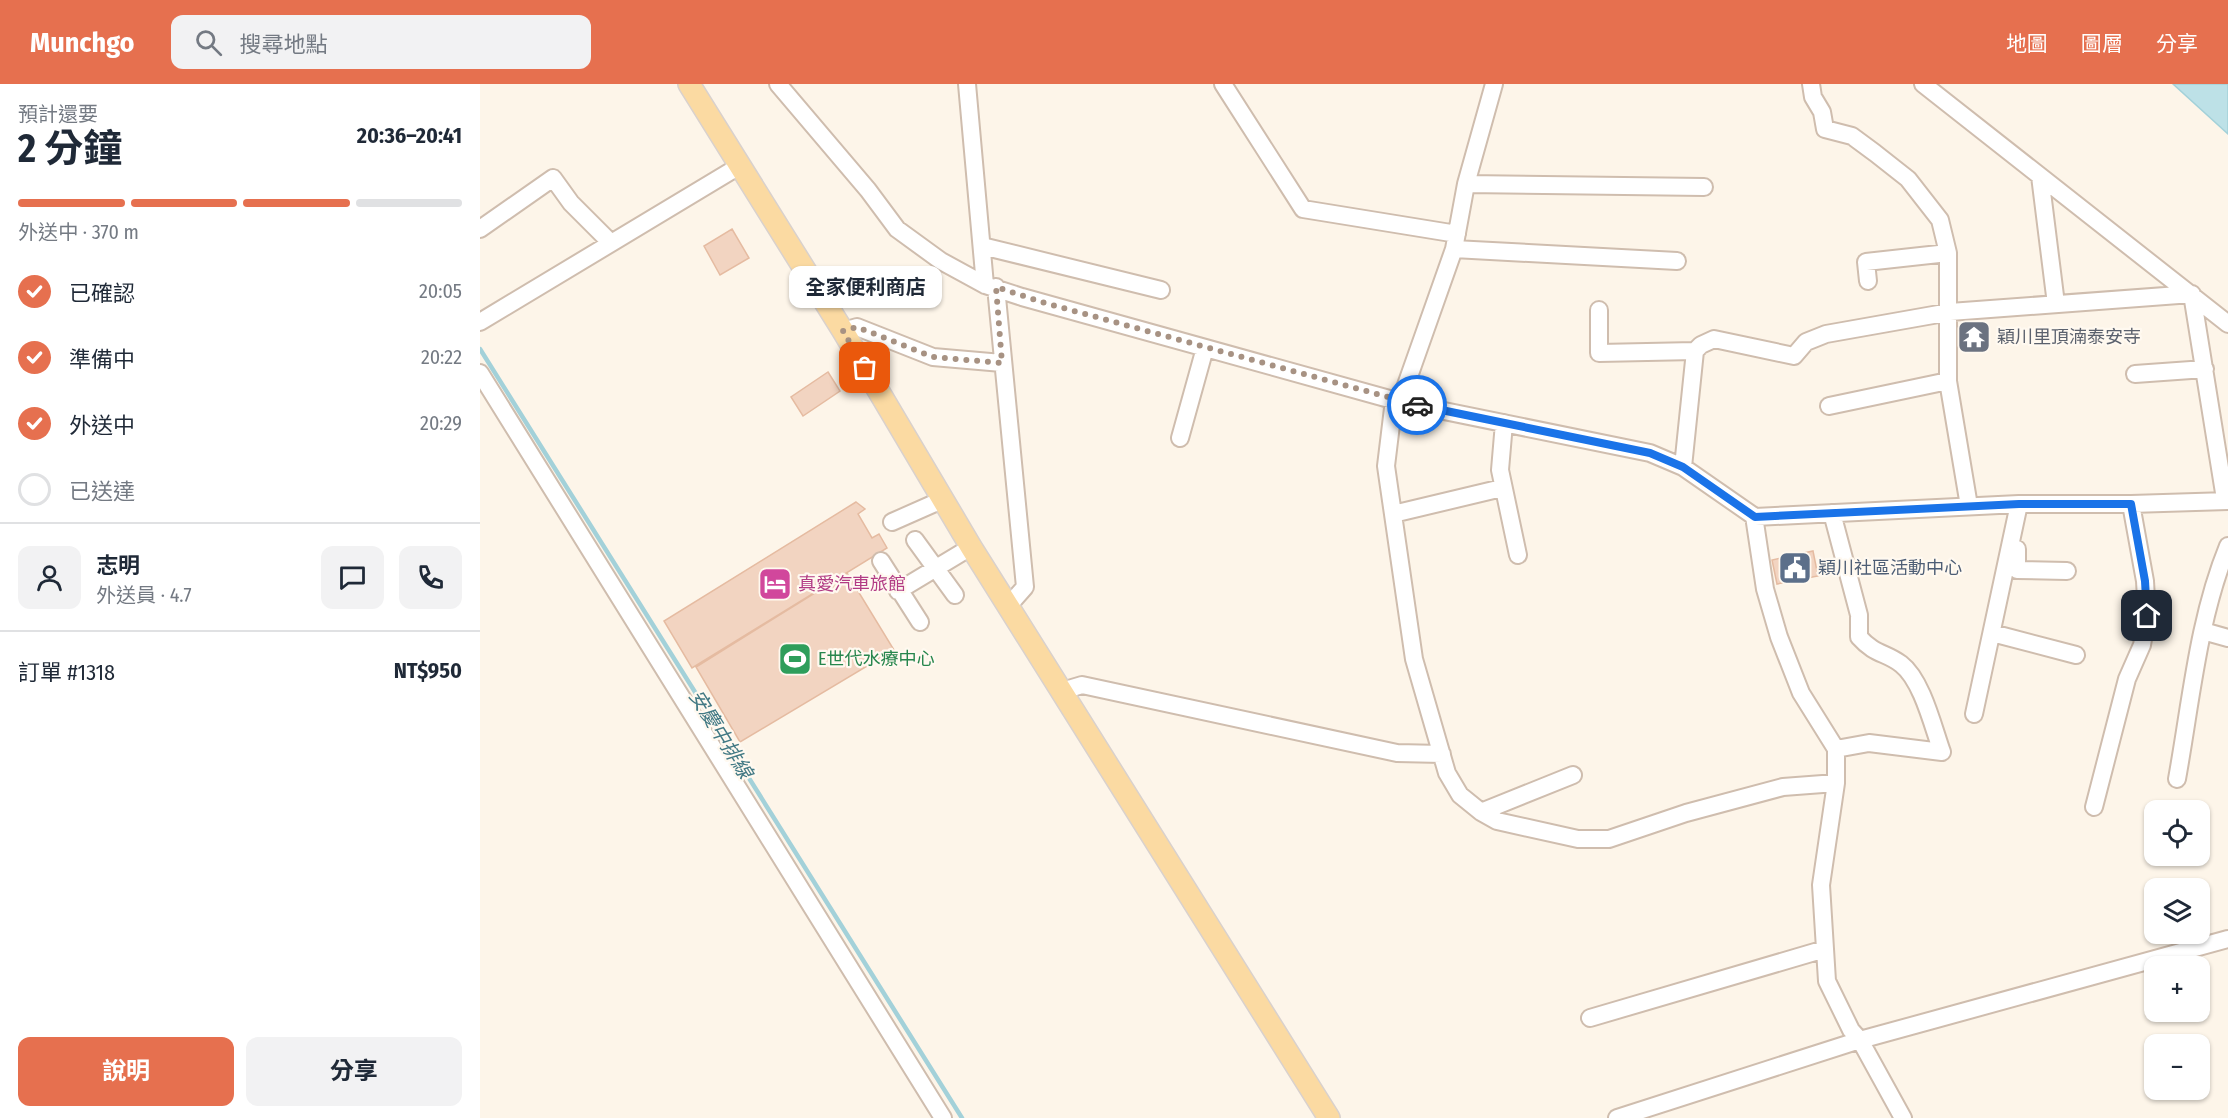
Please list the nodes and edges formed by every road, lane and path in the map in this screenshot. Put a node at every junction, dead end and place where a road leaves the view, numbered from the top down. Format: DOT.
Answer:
graph roads {
  1 [pos="689,84"];
  2 [pos="778,84"];
  3 [pos="967,84"];
  4 [pos="1223,84"];
  5 [pos="1494,84"];
  6 [pos="1811,84"];
  7 [pos="1923,84"];
  8 [pos="741,165"];
  9 [pos="2040,176"];
  10 [pos="1466,184"];
  11 [pos="1704,187"];
  12 [pos="480,229"];
  13 [pos="610,242"];
  14 [pos="1455,242"];
  15 [pos="982,246"];
  16 [pos="1948,253"];
  17 [pos="1677,261"];
  18 [pos="1868,281"];
  19 [pos="991,286"];
  20 [pos="1161,290"];
  21 [pos="2192,294"];
  22 [pos="2056,304"];
  23 [pos="1599,310"];
  24 [pos="1950,312"];
  25 [pos="480,322"];
  26 [pos="2228,324"];
  27 [pos="843,331"];
  28 [pos="1205,348"];
  29 [pos="1695,351"];
  30 [pos="1002,363"];
  31 [pos="2205,369"];
  32 [pos="480,373"];
  33 [pos="2135,374"];
  34 [pos="1948,381"];
  35 [pos="1397,401"];
  36 [pos="1829,406"];
  37 [pos="1504,423"];
  38 [pos="1180,438"];
  39 [pos="1683,467"];
  40 [pos="1502,488"];
  41 [pos="944,499"];
  42 [pos="2226,500"];
  43 [pos="2131,504"];
  44 [pos="1969,506"];
  45 [pos="2018,512"];
  46 [pos="1832,513"];
  47 [pos="1393,514"];
  48 [pos="1754,516"];
  49 [pos="892,522"];
  50 [pos="915,540"];
  51 [pos="2228,546"];
  52 [pos="971,547"];
  53 [pos="1518,555"];
  54 [pos="881,561"];
  55 [pos="934,569"];
  56 [pos="2067,571"];
  57 [pos="898,591"];
  58 [pos="955,595"];
  59 [pos="1009,605"];
  60 [pos="920,622"];
  61 [pos="2203,631"];
  62 [pos="1992,633"];
  63 [pos="2228,638"];
  64 [pos="2076,655"];
  65 [pos="1062,691"];
  66 [pos="1974,714"];
  67 [pos="1836,749"];
  68 [pos="1442,754"];
  69 [pos="1574,774"];
  70 [pos="2177,779"];
  71 [pos="1836,783"];
  72 [pos="2094,807"];
  73 [pos="1481,812"];
  74 [pos="2228,939"];
  75 [pos="1825,949"];
  76 [pos="1590,1018"];
  77 [pos="1860,1040"];
  78 [pos="943,1118"];
  79 [pos="1329,1118"];
  80 [pos="1617,1118"];
  81 [pos="1903,1118"];
  1 -- 8 [label="main road"];
  2 -- 19 [label="street"];
  3 -- 15 [label="street"];
  4 -- 14 [label="street"];
  5 -- 10 [label="street"];
  6 -- 16 [label="street"];
  7 -- 9 [label="street"];
  8 -- 13 [label="street"];
  8 -- 27 [label="main road"];
  9 -- 21 [label="street"];
  9 -- 22 [label="street"];
  10 -- 11 [label="street"];
  10 -- 14 [label="street"];
  12 -- 13 [label="street"];
  13 -- 25 [label="street"];
  14 -- 17 [label="street"];
  14 -- 35 [label="street"];
  15 -- 19 [label="street"];
  15 -- 20 [label="street"];
  16 -- 18 [label="street"];
  16 -- 24 [label="street"];
  19 -- 28 [label="street"];
  19 -- 30 [label="street"];
  21 -- 22 [label="street"];
  21 -- 26 [label="street"];
  21 -- 31 [label="street"];
  22 -- 24 [label="street"];
  23 -- 29 [label="street"];
  24 -- 29 [label="street"];
  24 -- 34 [label="street"];
  27 -- 30 [label="street"];
  27 -- 41 [label="main road"];
  28 -- 35 [label="street"];
  28 -- 38 [label="street"];
  29 -- 39 [label="street"];
  30 -- 59 [label="street"];
  31 -- 33 [label="street"];
  31 -- 42 [label="street"];
  32 -- 78 [label="street"];
  34 -- 36 [label="street"];
  34 -- 44 [label="street"];
  35 -- 37 [label="street"];
  35 -- 47 [label="street"];
  37 -- 39 [label="street"];
  37 -- 40 [label="street"];
  39 -- 48 [label="street"];
  40 -- 47 [label="street"];
  40 -- 53 [label="street"];
  41 -- 49 [label="street"];
  41 -- 52 [label="main road"];
  42 -- 43 [label="street"];
  43 -- 45 [label="street"];
  43 -- 72 [label="street"];
  44 -- 45 [label="street"];
  44 -- 46 [label="street"];
  45 -- 56 [label="street"];
  45 -- 62 [label="street"];
  46 -- 48 [label="street"];
  46 -- 67 [label="street"];
  47 -- 68 [label="street"];
  48 -- 67 [label="street"];
  50 -- 55 [label="street"];
  51 -- 61 [label="street"];
  52 -- 55 [label="street"];
  52 -- 59 [label="main road"];
  54 -- 57 [label="street"];
  55 -- 57 [label="street"];
  55 -- 58 [label="street"];
  57 -- 60 [label="street"];
  59 -- 65 [label="main road"];
  61 -- 63 [label="street"];
  61 -- 70 [label="street"];
  62 -- 64 [label="street"];
  62 -- 66 [label="street"];
  65 -- 68 [label="street"];
  65 -- 79 [label="main road"];
  67 -- 71 [label="street"];
  68 -- 73 [label="street"];
  69 -- 73 [label="street"];
  71 -- 73 [label="street"];
  71 -- 75 [label="street"];
  74 -- 77 [label="street"];
  75 -- 76 [label="street"];
  75 -- 77 [label="street"];
  77 -- 80 [label="street"];
  77 -- 81 [label="street"];
}
